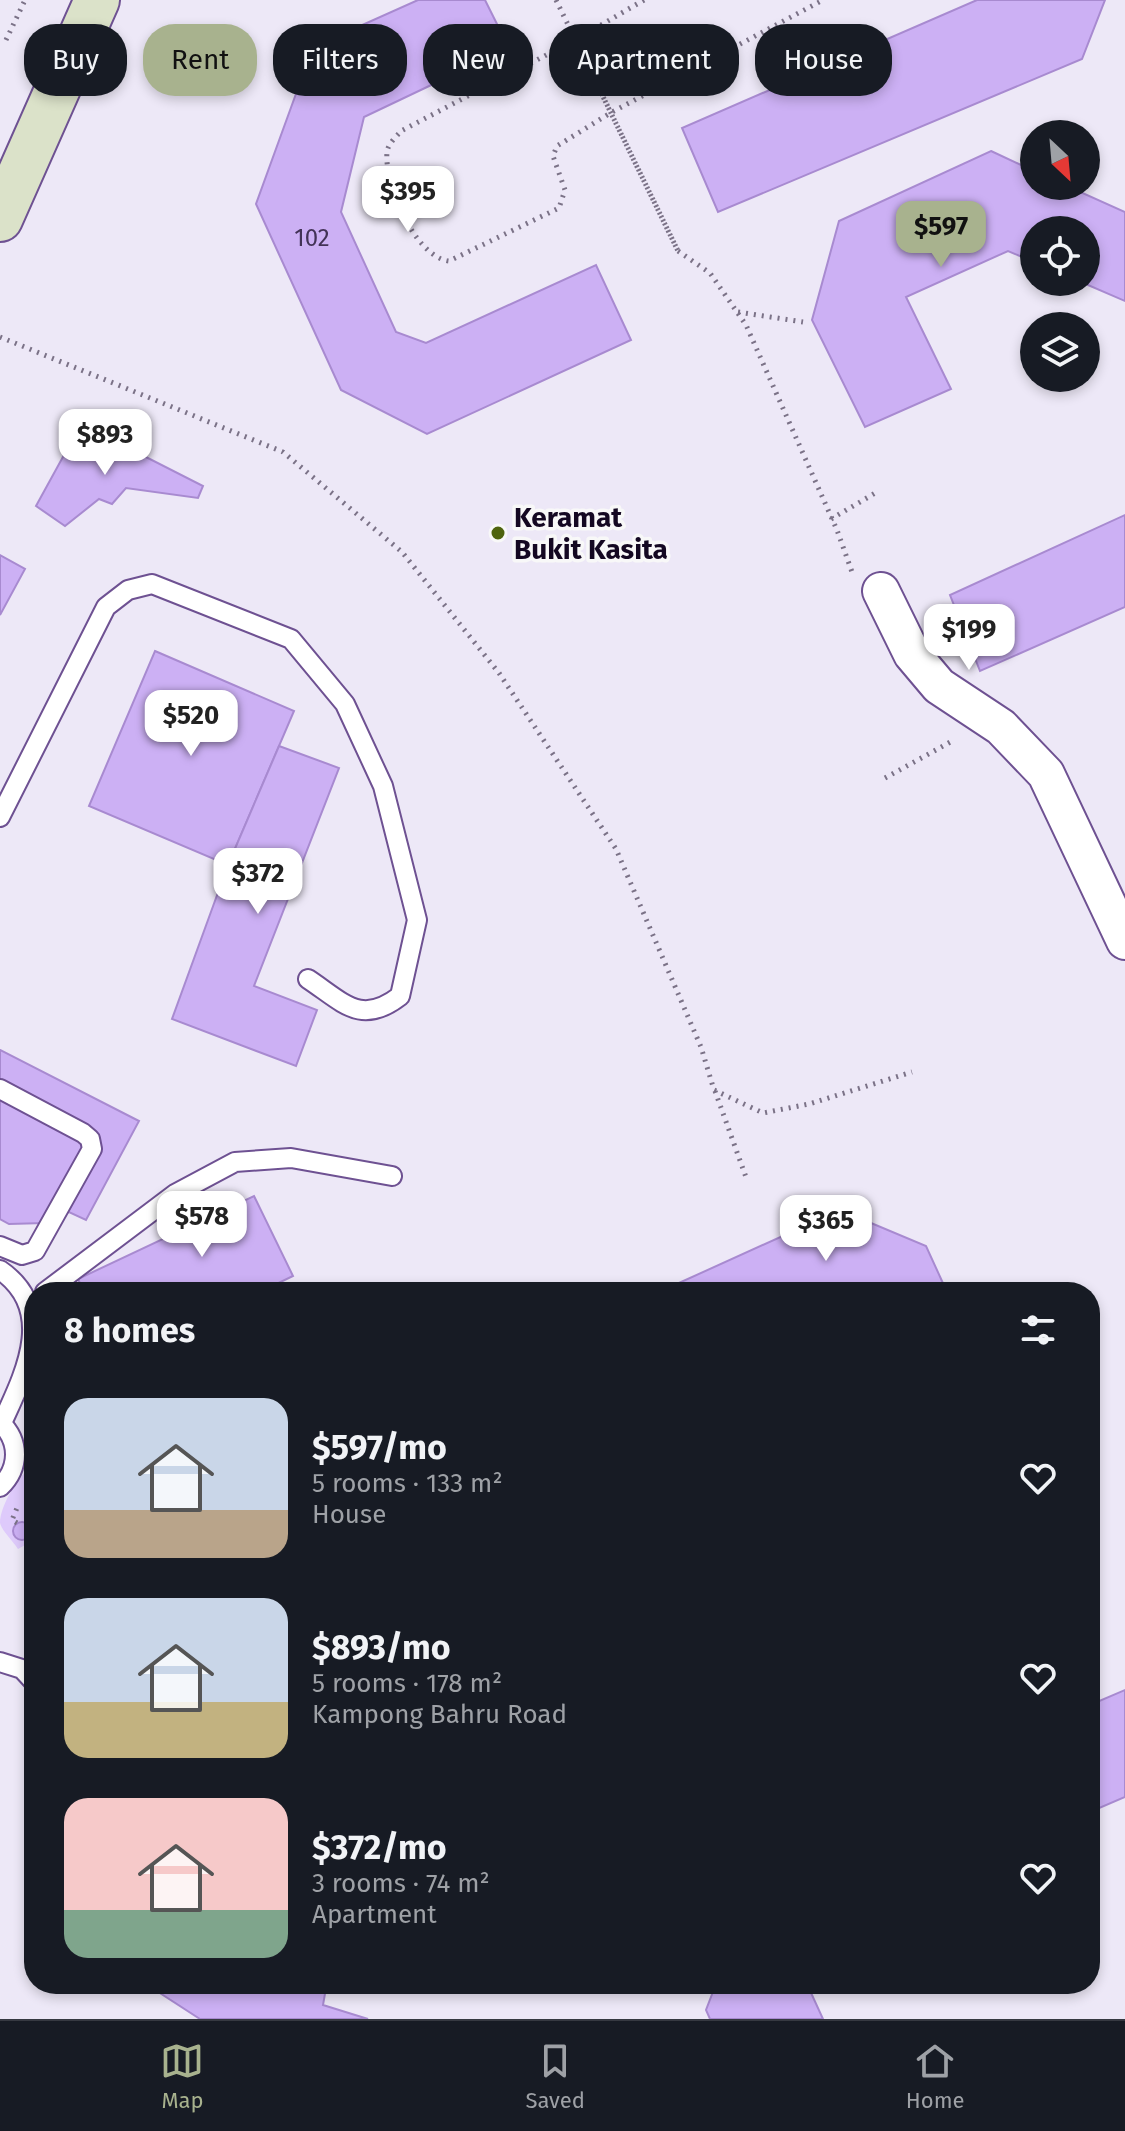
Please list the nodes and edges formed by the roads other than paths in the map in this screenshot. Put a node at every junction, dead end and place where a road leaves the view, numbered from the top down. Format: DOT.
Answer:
graph roads {
  1 [pos="97,0"];
  2 [pos="0,219"];
  3 [pos="868,586"];
  4 [pos="0,817"];
  5 [pos="1125,941"];
  6 [pos="308,979"];
  7 [pos="0,1089"];
  8 [pos="392,1176"];
  9 [pos="0,1246"];
  10 [pos="0,1270"];
  11 [pos="58,1282"];
  12 [pos="24,1294"];
  13 [pos="24,1375"];
  14 [pos="1,1423"];
  15 [pos="0,1487"];
  16 [pos="0,1662"];
  17 [pos="24,1671"];
  1 -- 2 [label="main road"];
  3 -- 5 [label="street"];
  4 -- 6 [label="lane"];
  7 -- 9 [label="lane"];
  8 -- 11 [label="lane"];
  10 -- 12 [label="lane"];
  13 -- 14 [label="lane"];
  14 -- 15 [label="lane"];
  16 -- 17 [label="lane"];
}
